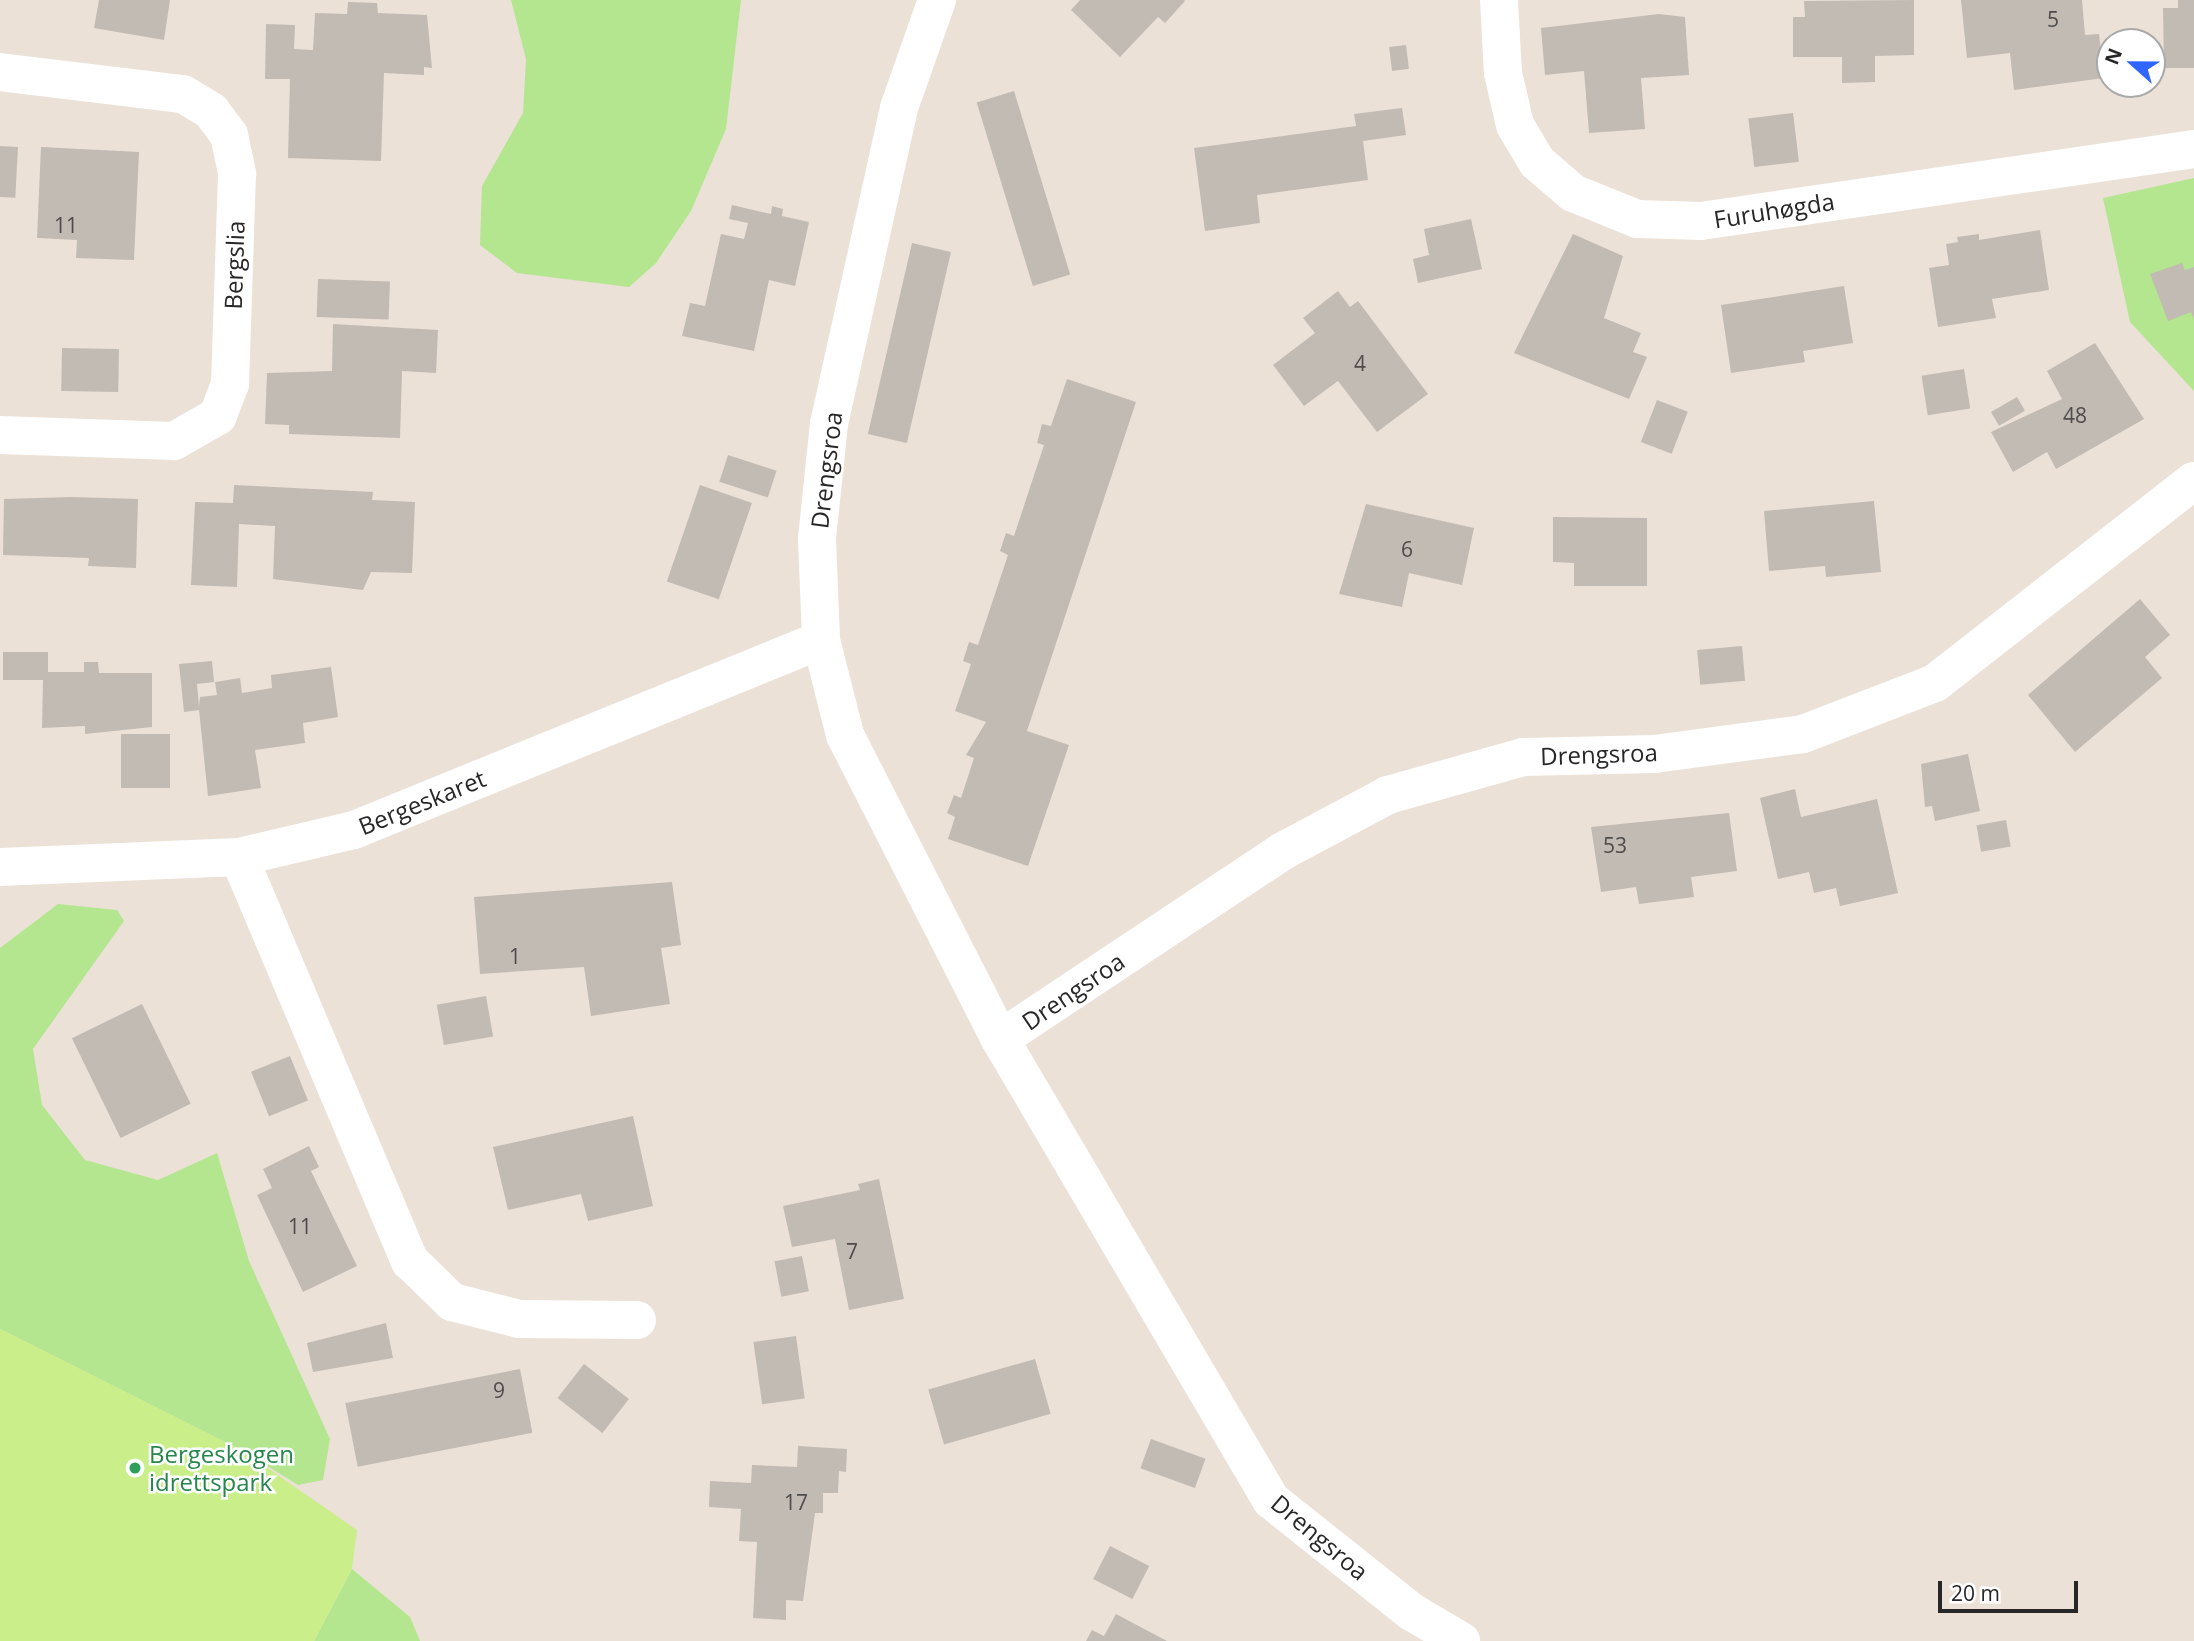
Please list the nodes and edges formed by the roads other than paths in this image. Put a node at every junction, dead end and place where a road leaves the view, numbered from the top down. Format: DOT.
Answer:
graph roads {
  1 [pos="937,0"];
  2 [pos="1499,0"];
  3 [pos="0,72"];
  4 [pos="2194,149"];
  5 [pos="0,435"];
  6 [pos="2194,481"];
  7 [pos="821,640"];
  8 [pos="239,857"];
  9 [pos="0,867"];
  10 [pos="1000,1039"];
  11 [pos="637,1320"];
  12 [pos="1461,1641"];
  1 -- 7 [label="street, Drengsroa"];
  2 -- 4 [label="street, Furuhøgda"];
  3 -- 5 [label="street, Bergslia"];
  6 -- 10 [label="street, Drengsroa"];
  7 -- 8 [label="street, Bergeskaret"];
  7 -- 10 [label="street, Drengsroa"];
  8 -- 9 [label="street, Bergeskaret"];
  8 -- 11 [label="street"];
  10 -- 12 [label="street, Drengsroa"];
}
